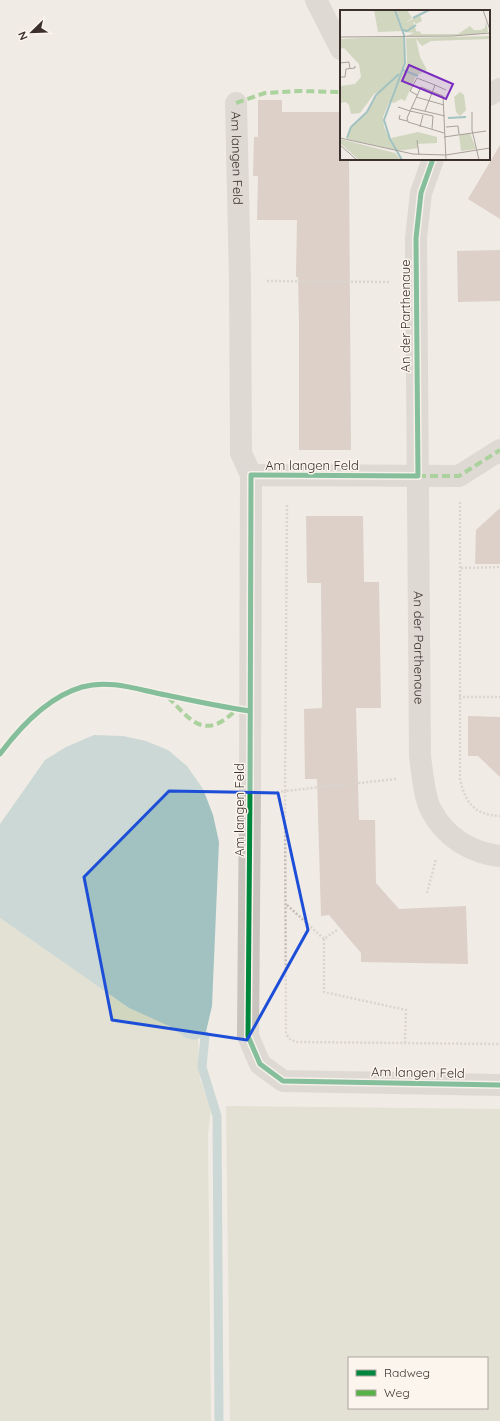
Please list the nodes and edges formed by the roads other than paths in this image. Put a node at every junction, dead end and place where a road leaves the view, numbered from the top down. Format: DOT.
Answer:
graph roads {
  1 [pos="316,0"];
  2 [pos="340,47"];
  3 [pos="500,89"];
  4 [pos="490,94"];
  5 [pos="236,103"];
  6 [pos="433,160"];
  7 [pos="500,450"];
  8 [pos="251,476"];
  9 [pos="418,476"];
  10 [pos="500,856"];
  11 [pos="500,1085"];
  1 -- 2 [label="street"];
  3 -- 4 [label="street"];
  5 -- 8 [label="street, Am langen Feld"];
  6 -- 9 [label="street, An der Parthenaue"];
  7 -- 9 [label="street, Am langen Feld"];
  8 -- 9 [label="street, Am langen Feld"];
  8 -- 11 [label="street, Am langen Feld"];
  9 -- 10 [label="street, An der Parthenaue"];
}
